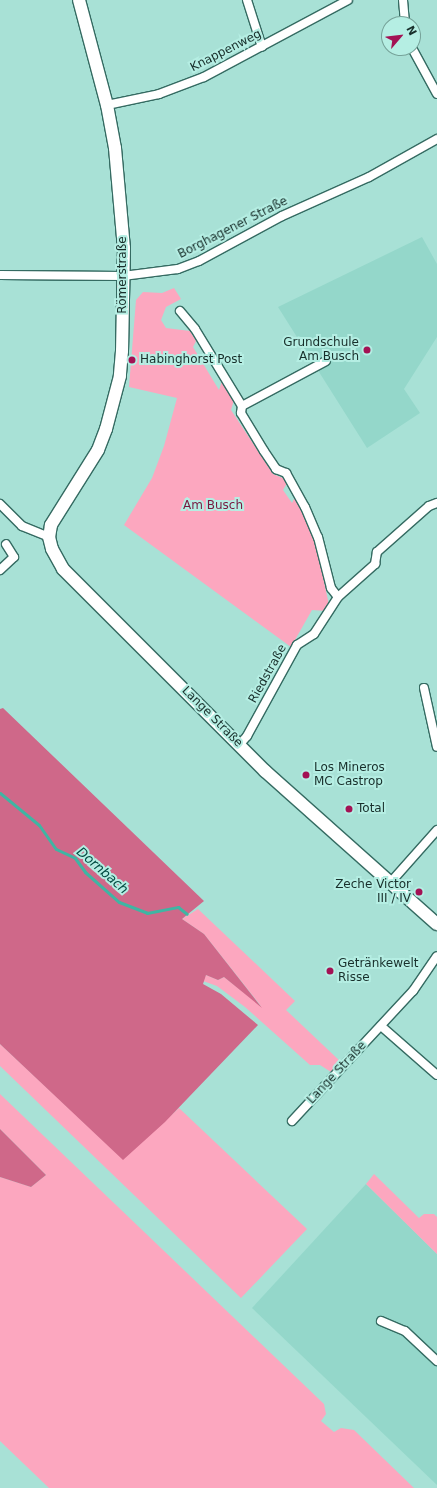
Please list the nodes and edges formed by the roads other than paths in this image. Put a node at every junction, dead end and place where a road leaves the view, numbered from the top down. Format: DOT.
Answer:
graph roads {
  1 [pos="79,0"];
  2 [pos="247,0"];
  3 [pos="348,0"];
  4 [pos="403,0"];
  5 [pos="404,16"];
  6 [pos="262,47"];
  7 [pos="416,56"];
  8 [pos="437,94"];
  9 [pos="107,105"];
  10 [pos="437,139"];
  11 [pos="0,275"];
  12 [pos="123,276"];
  13 [pos="180,311"];
  14 [pos="326,361"];
  15 [pos="242,406"];
  16 [pos="437,503"];
  17 [pos="0,504"];
  18 [pos="49,537"];
  19 [pos="6,544"];
  20 [pos="0,570"];
  21 [pos="338,597"];
  22 [pos="424,688"];
  23 [pos="239,745"];
  24 [pos="437,747"];
  25 [pos="437,830"];
  26 [pos="390,883"];
  27 [pos="437,924"];
  28 [pos="437,956"];
  29 [pos="381,1026"];
  30 [pos="437,1075"];
  31 [pos="292,1121"];
  32 [pos="381,1321"];
  33 [pos="437,1361"];
  1 -- 9 [label="main road, Römerstraße"];
  2 -- 6 [label="street"];
  3 -- 6 [label="street, Knappenweg"];
  4 -- 5 [label="street"];
  6 -- 9 [label="street, Knappenweg"];
  7 -- 8 [label="street"];
  9 -- 12 [label="main road, Römerstraße"];
  10 -- 12 [label="street, Borghagener Straße"];
  11 -- 12 [label="street, Borghagener Straße"];
  12 -- 18 [label="main road, Römerstraße"];
  13 -- 15 [label="street"];
  14 -- 15 [label="street"];
  15 -- 21 [label="street"];
  16 -- 21 [label="street, Riedstraße"];
  17 -- 18 [label="street"];
  18 -- 23 [label="main road, Lange Straße"];
  19 -- 20 [label="street"];
  21 -- 23 [label="street, Riedstraße"];
  22 -- 24 [label="street"];
  23 -- 26 [label="main road, Lange Straße"];
  25 -- 26 [label="street"];
  26 -- 27 [label="main road, Lange Straße"];
  28 -- 29 [label="street, Lange Straße"];
  29 -- 30 [label="street"];
  29 -- 31 [label="street, Lange Straße"];
  32 -- 33 [label="street"];
}
